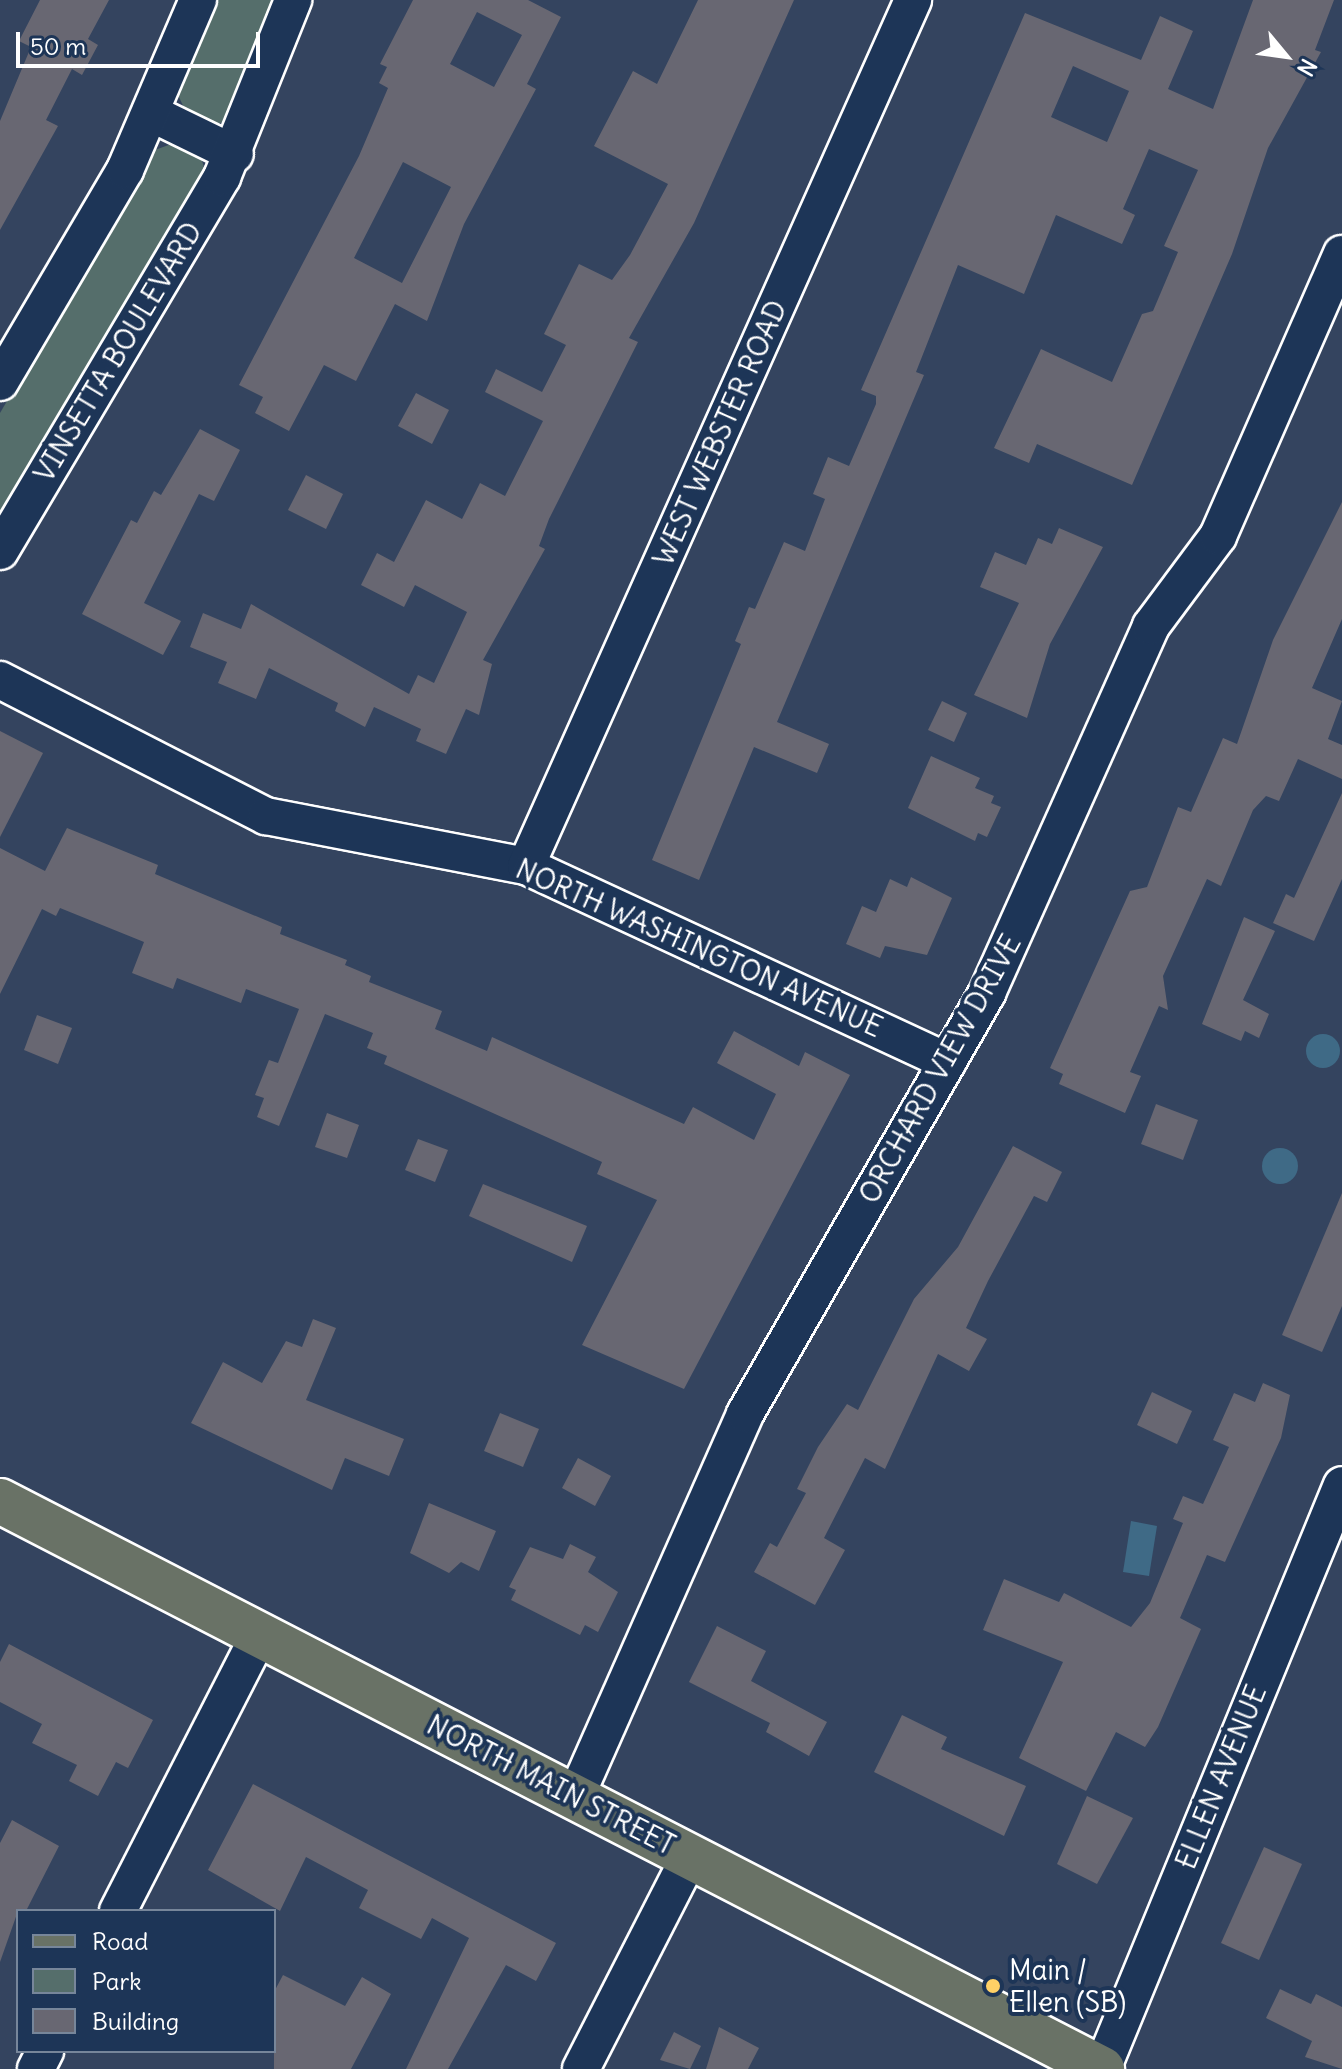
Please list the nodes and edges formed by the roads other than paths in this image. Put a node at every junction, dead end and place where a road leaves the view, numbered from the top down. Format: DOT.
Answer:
graph roads {
  1 [pos="198,0"];
  2 [pos="293,0"];
  3 [pos="913,0"];
  4 [pos="153,114"];
  5 [pos="235,154"];
  6 [pos="1342,254"];
  7 [pos="0,382"];
  8 [pos="0,551"];
  9 [pos="0,680"];
  10 [pos="526,866"];
  11 [pos="948,1062"];
  12 [pos="1342,1485"];
  13 [pos="0,1501"];
  14 [pos="260,1634"];
  15 [pos="575,1798"];
  16 [pos="690,1856"];
  17 [pos="119,1909"];
  18 [pos="581,2069"];
  19 [pos="1102,2069"];
  1 -- 4 [label="street"];
  2 -- 5 [label="street, VINSETTA BOULEVARD"];
  3 -- 10 [label="street, WEST WEBSTER ROAD"];
  4 -- 5 [label="street"];
  4 -- 7 [label="street"];
  5 -- 8 [label="street, VINSETTA BOULEVARD"];
  6 -- 11 [label="street, ORCHARD VIEW DRIVE"];
  9 -- 10 [label="street, NORTH WASHINGTON AVENUE"];
  10 -- 11 [label="street, NORTH WASHINGTON AVENUE"];
  11 -- 15 [label="street, ORCHARD VIEW DRIVE"];
  12 -- 19 [label="street, ELLEN AVENUE"];
  13 -- 14 [label="main road, NORTH MAIN STREET"];
  14 -- 15 [label="main road, NORTH MAIN STREET"];
  14 -- 17 [label="street"];
  15 -- 16 [label="main road, NORTH MAIN STREET"];
  16 -- 18 [label="street"];
  16 -- 19 [label="main road, NORTH MAIN STREET"];
}
